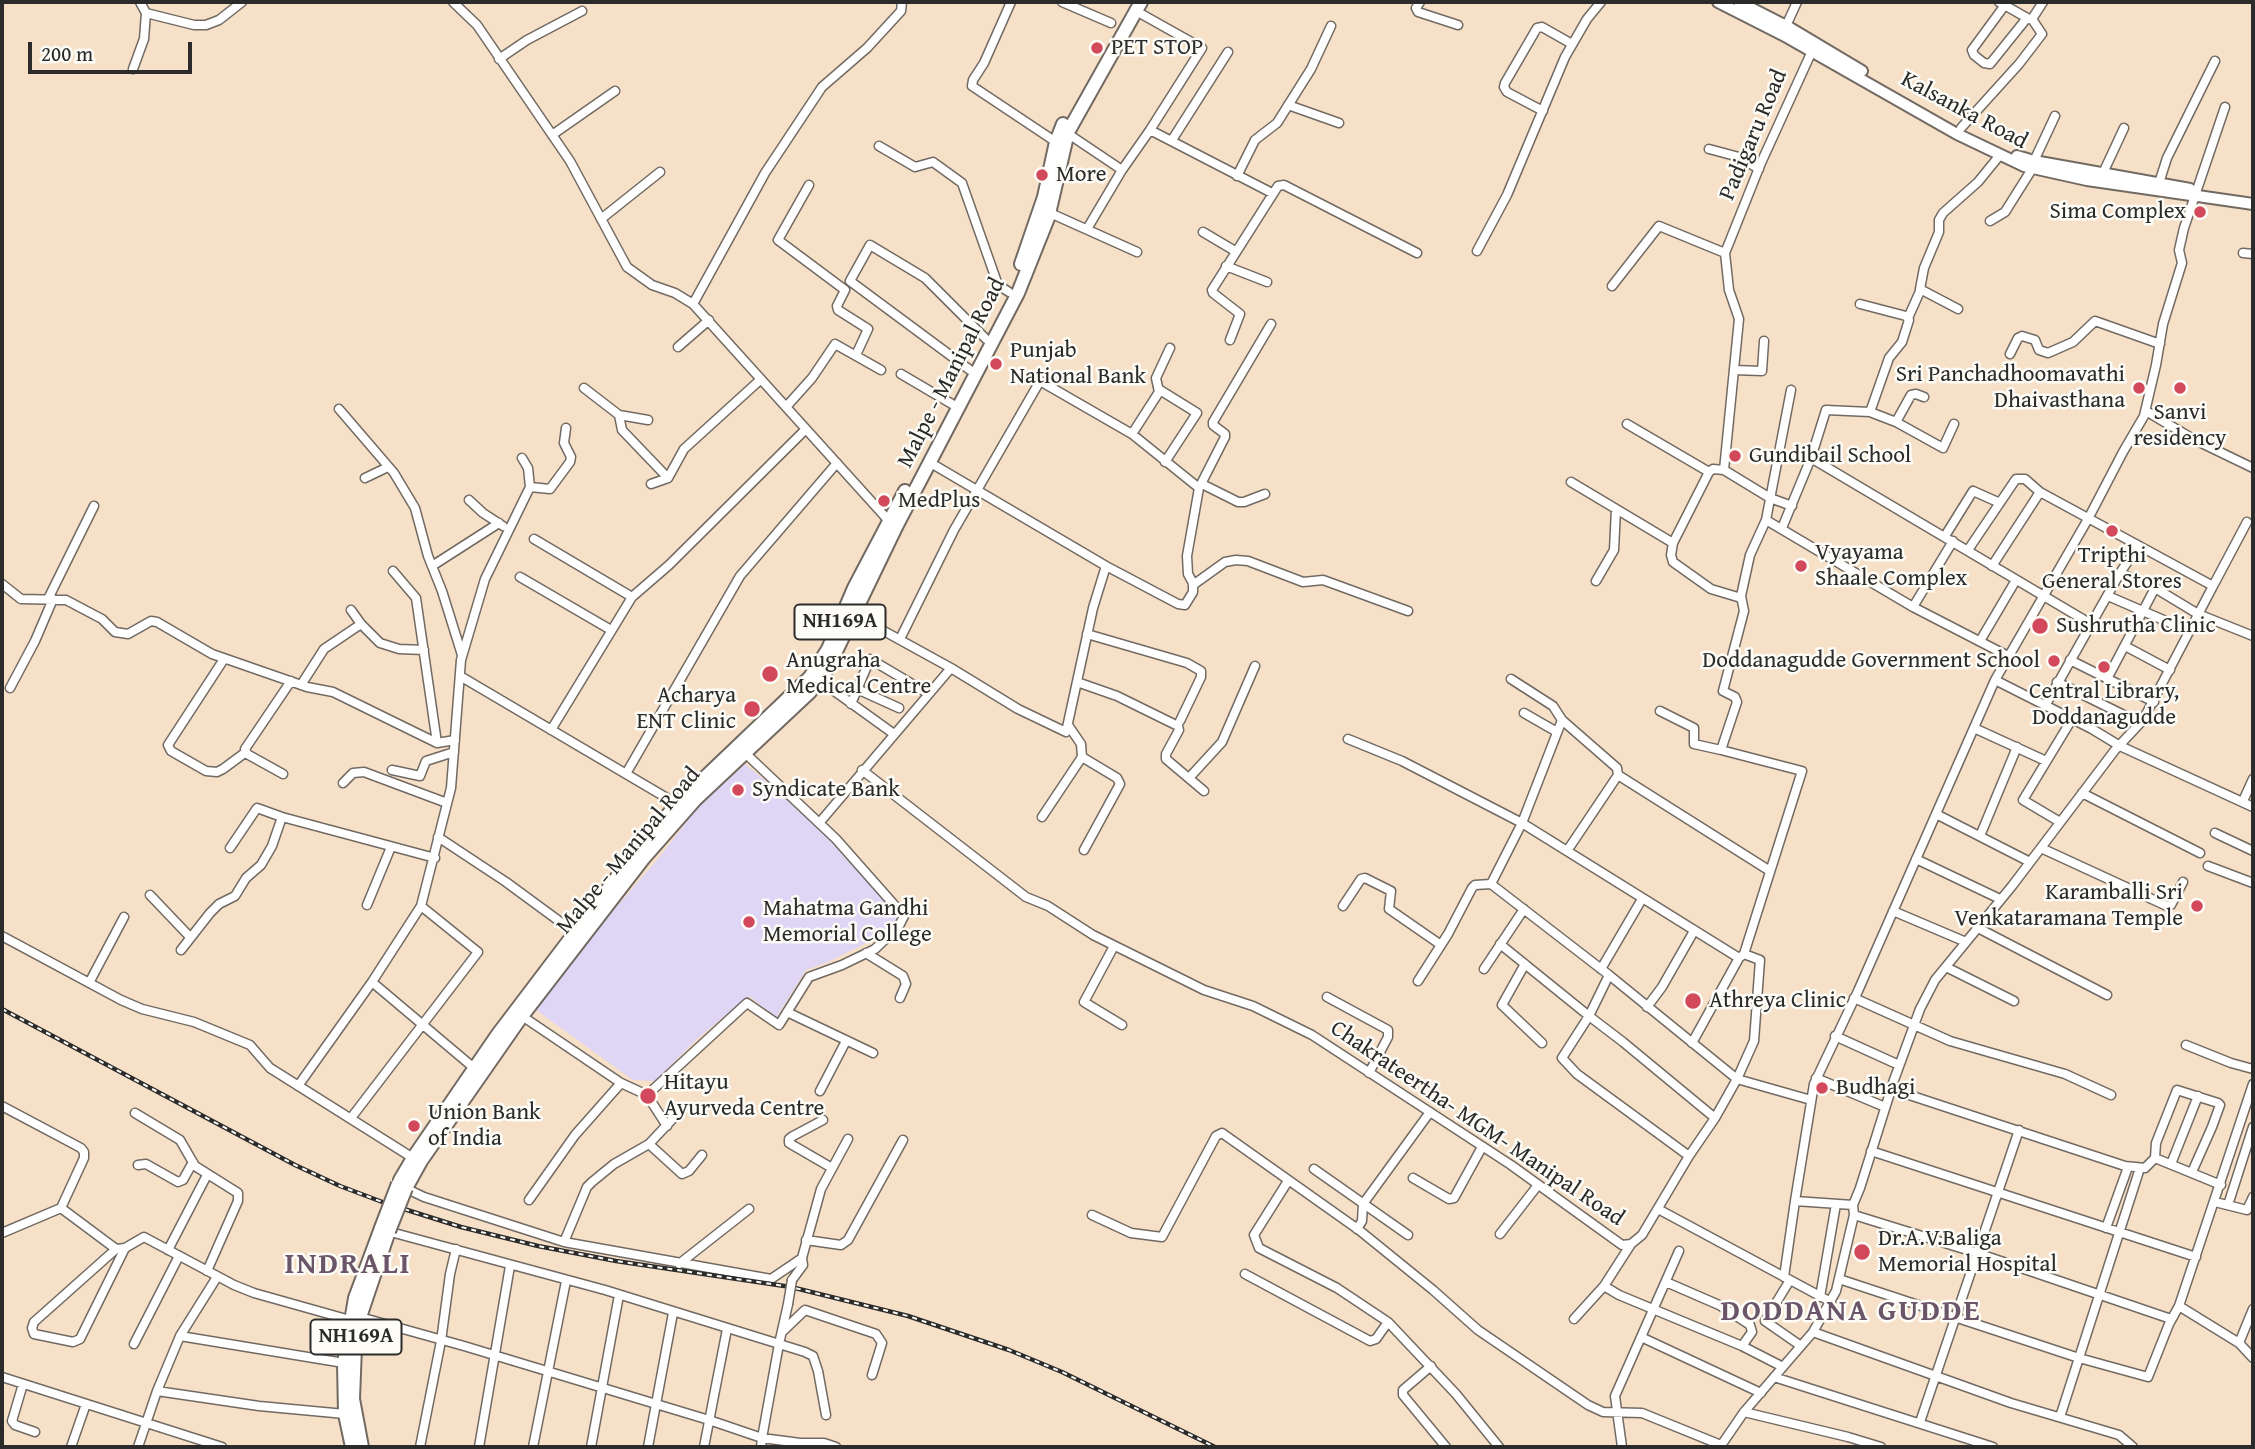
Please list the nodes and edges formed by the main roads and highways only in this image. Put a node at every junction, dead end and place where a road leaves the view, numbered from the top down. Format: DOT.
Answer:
graph roads {
  1 [pos="1718,2"];
  2 [pos="1739,2"];
  3 [pos="1136,5"];
  4 [pos="1064,131"];
  5 [pos="2037,166"];
  6 [pos="2195,193"];
  7 [pos="2253,197"];
  8 [pos="2253,204"];
  9 [pos="859,590"];
  10 [pos="596,911"];
  11 [pos="402,1186"];
  12 [pos="355,1319"];
  13 [pos="348,1389"];
  14 [pos="352,1447"];
  15 [pos="362,1447"];
  1 -- 5 [label="main road, Kalsanka Road"];
  2 -- 5 [label="main road"];
  3 -- 4 [label="highway, Malpe - Manipal Road / NH169A"];
  4 -- 9 [label="highway, Malpe - Manipal Road / NH169A"];
  4 -- 9 [label="highway, Malpe - Manipal Road / NH169A"];
  5 -- 6 [label="main road, Kalsanka Road"];
  5 -- 6 [label="main road"];
  6 -- 7 [label="main road"];
  6 -- 8 [label="main road, Kalsanka Road"];
  9 -- 10 [label="highway, Malpe - Manipal Road / NH169A"];
  9 -- 10 [label="highway, Malpe - Manipal Road / NH169A"];
  10 -- 11 [label="highway, Malpe - Manipal Road / NH169A"];
  10 -- 11 [label="highway, Malpe - Manipal Road / NH169A"];
  11 -- 12 [label="highway, Malpe - Manipal Road / NH169A, bridge"];
  12 -- 13 [label="highway, Malpe - Manipal Road / NH169A"];
  12 -- 13 [label="highway, NH169A"];
  13 -- 14 [label="highway, NH169A"];
  13 -- 15 [label="highway, Malpe - Manipal Road / NH169A"];
}
